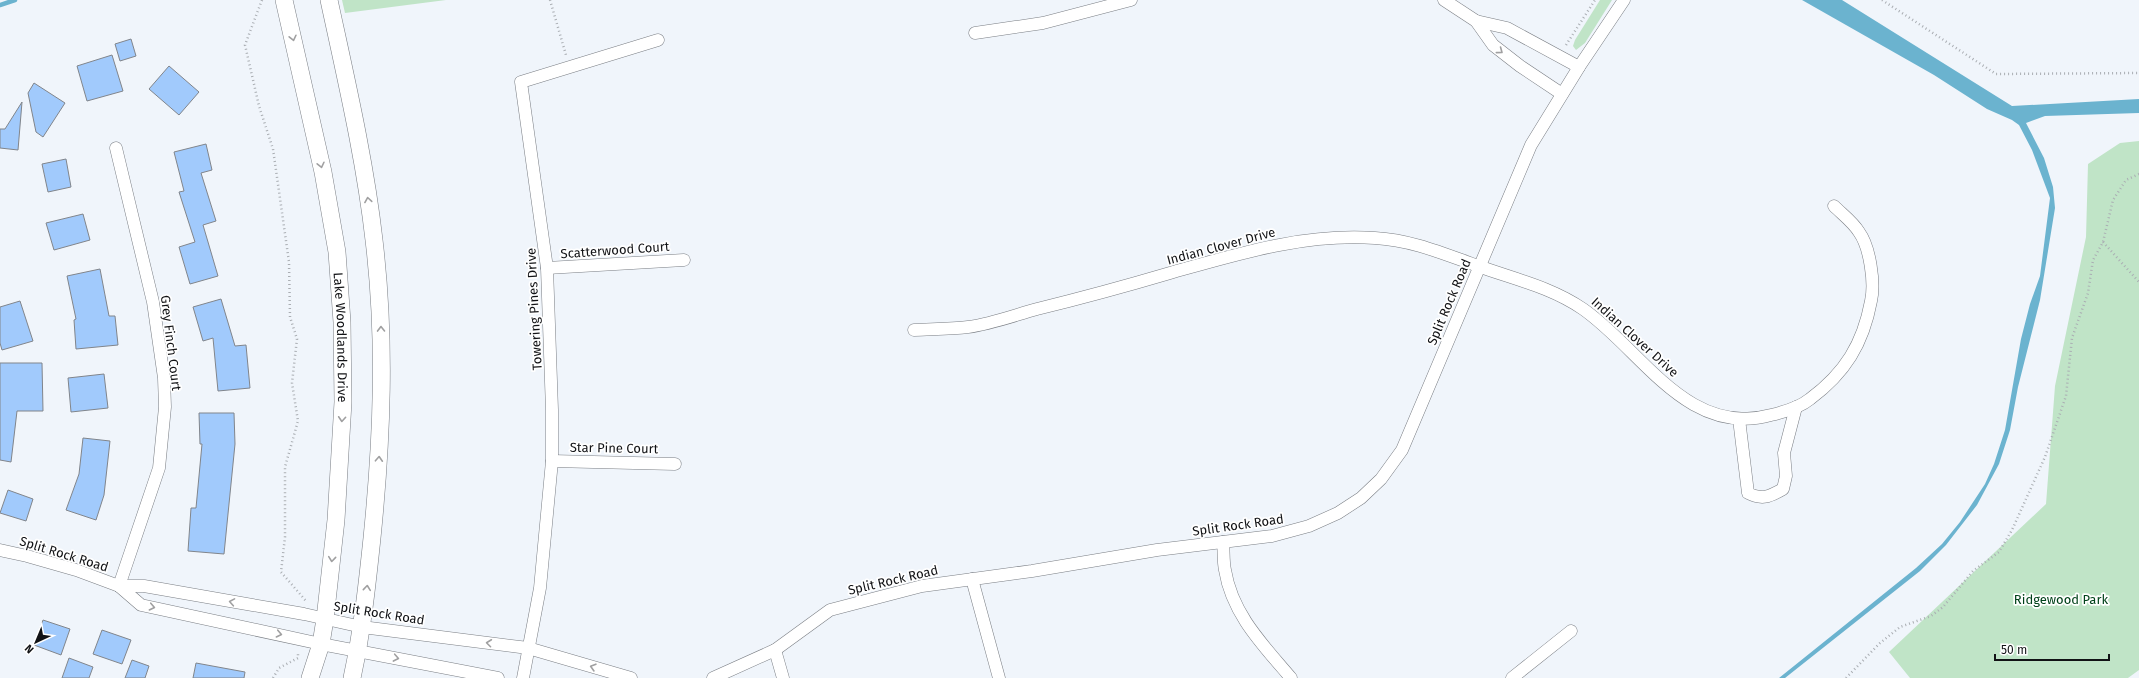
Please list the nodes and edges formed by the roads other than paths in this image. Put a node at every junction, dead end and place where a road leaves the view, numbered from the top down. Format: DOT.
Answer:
graph roads {
  1 [pos="284,0"];
  2 [pos="329,0"];
  3 [pos="1131,0"];
  4 [pos="1444,0"];
  5 [pos="1624,0"];
  6 [pos="1476,21"];
  7 [pos="975,33"];
  8 [pos="658,40"];
  9 [pos="1579,67"];
  10 [pos="1562,94"];
  11 [pos="116,148"];
  12 [pos="1834,206"];
  13 [pos="684,260"];
  14 [pos="1480,267"];
  15 [pos="547,268"];
  16 [pos="914,330"];
  17 [pos="1796,407"];
  18 [pos="1739,419"];
  19 [pos="552,461"];
  20 [pos="675,464"];
  21 [pos="1223,542"];
  22 [pos="0,550"];
  23 [pos="972,579"];
  24 [pos="120,586"];
  25 [pos="325,618"];
  26 [pos="362,627"];
  27 [pos="1571,631"];
  28 [pos="321,644"];
  29 [pos="528,648"];
  30 [pos="775,650"];
  31 [pos="358,651"];
  32 [pos="310,678"];
  33 [pos="352,678"];
  34 [pos="498,678"];
  35 [pos="523,678"];
  36 [pos="631,678"];
  37 [pos="713,678"];
  38 [pos="783,678"];
  39 [pos="999,678"];
  40 [pos="1290,678"];
  41 [pos="1512,678"];
  1 -- 25 [label="main road, Lake Woodlands Drive, one-way"];
  26 -- 2 [label="main road, one-way"];
  3 -- 7 [label="street"];
  4 -- 6 [label="street"];
  5 -- 9 [label="street, Split Rock Road"];
  6 -- 9 [label="street"];
  6 -- 10 [label="street, one-way"];
  8 -- 15 [label="street, Towering Pines Drive"];
  9 -- 10 [label="street, Split Rock Road"];
  10 -- 14 [label="street, Split Rock Road"];
  11 -- 24 [label="street, Grey Finch Court"];
  12 -- 17 [label="street, Indian Clover Drive"];
  13 -- 15 [label="street, Scatterwood Court"];
  14 -- 16 [label="street, Indian Clover Drive"];
  14 -- 18 [label="street, Indian Clover Drive"];
  14 -- 21 [label="street, Split Rock Road"];
  15 -- 19 [label="street, Towering Pines Drive"];
  17 -- 18 [label="street, Indian Clover Drive"];
  17 -- 18 [label="street"];
  19 -- 20 [label="street, Star Pine Court"];
  19 -- 29 [label="street, Towering Pines Drive"];
  21 -- 23 [label="street, Split Rock Road"];
  21 -- 40 [label="street"];
  22 -- 24 [label="street, Split Rock Road"];
  23 -- 30 [label="street, Split Rock Road"];
  23 -- 39 [label="street"];
  25 -- 24 [label="street, Split Rock Road, one-way"];
  24 -- 28 [label="street, Split Rock Road, one-way"];
  25 -- 26 [label="street, Split Rock Road"];
  25 -- 28 [label="main road, Lake Woodlands Drive"];
  29 -- 26 [label="street, Split Rock Road, one-way"];
  26 -- 31 [label="main road"];
  27 -- 41 [label="street"];
  28 -- 31 [label="street, Split Rock Road"];
  28 -- 32 [label="main road, Lake Woodlands Drive"];
  29 -- 35 [label="street, Towering Pines Drive"];
  36 -- 29 [label="street, Split Rock Road, one-way"];
  30 -- 37 [label="street, Split Rock Road"];
  30 -- 38 [label="street"];
  31 -- 33 [label="main road"];
  31 -- 34 [label="street, Split Rock Road, one-way"];
}
